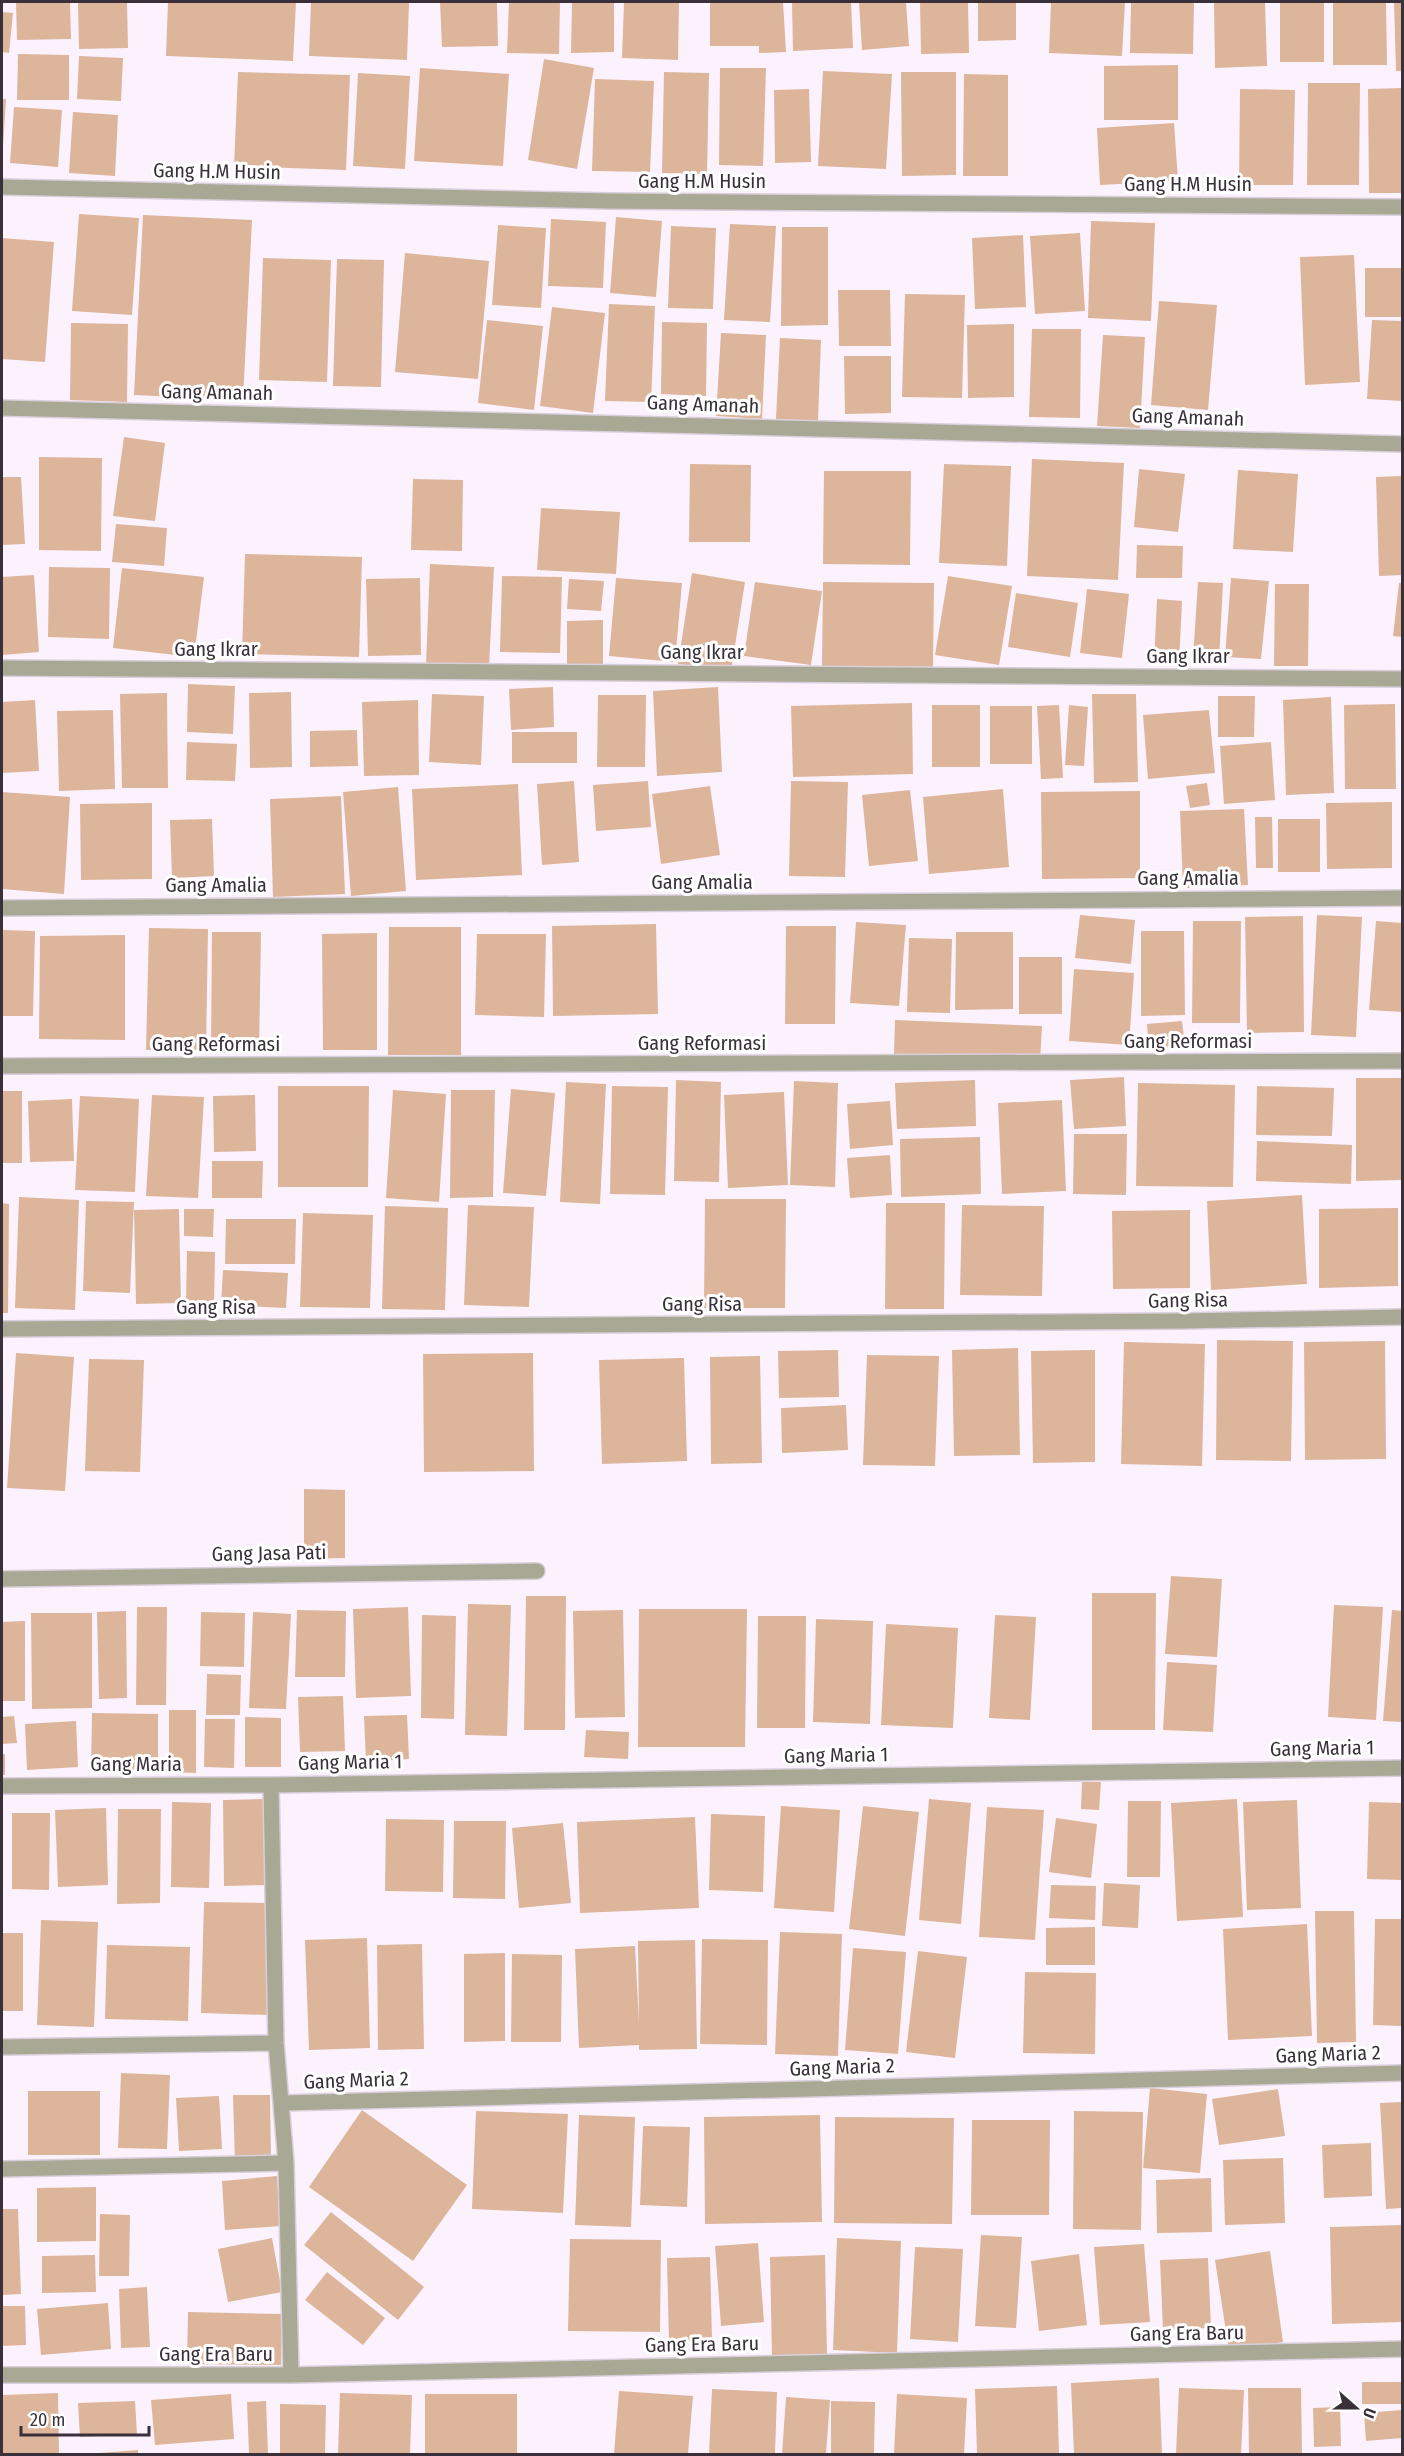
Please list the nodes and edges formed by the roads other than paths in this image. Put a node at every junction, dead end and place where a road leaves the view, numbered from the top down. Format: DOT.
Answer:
graph roads {
  1 [pos="2,187"];
  2 [pos="1402,207"];
  3 [pos="2,408"];
  4 [pos="1402,444"];
  5 [pos="2,668"];
  6 [pos="1402,679"];
  7 [pos="1402,898"];
  8 [pos="2,908"];
  9 [pos="1402,1061"];
  10 [pos="2,1066"];
  11 [pos="1402,1317"];
  12 [pos="2,1329"];
  13 [pos="537,1571"];
  14 [pos="2,1579"];
  15 [pos="1402,1768"];
  16 [pos="271,1785"];
  17 [pos="2,1786"];
  18 [pos="276,2043"];
  19 [pos="2,2047"];
  20 [pos="1402,2073"];
  21 [pos="283,2103"];
  22 [pos="286,2163"];
  23 [pos="2,2169"];
  24 [pos="1402,2349"];
  25 [pos="2,2375"];
  26 [pos="291,2375"];
  1 -- 2 [label="street, Gang H.M Husin"];
  3 -- 4 [label="street, Gang Amanah"];
  5 -- 6 [label="street, Gang Ikrar"];
  7 -- 8 [label="street, Gang Amalia"];
  9 -- 10 [label="street, Gang Reformasi"];
  11 -- 12 [label="street, Gang Risa"];
  13 -- 14 [label="street, Gang Jasa Pati"];
  15 -- 16 [label="street, Gang Maria 1"];
  16 -- 17 [label="street, Gang Maria"];
  16 -- 18 [label="street"];
  18 -- 19 [label="street"];
  18 -- 21 [label="street"];
  20 -- 21 [label="street, Gang Maria 2"];
  21 -- 22 [label="street"];
  22 -- 23 [label="street"];
  22 -- 26 [label="street"];
  24 -- 26 [label="street, Gang Era Baru"];
  25 -- 26 [label="street, Gang Era Baru"];
}
